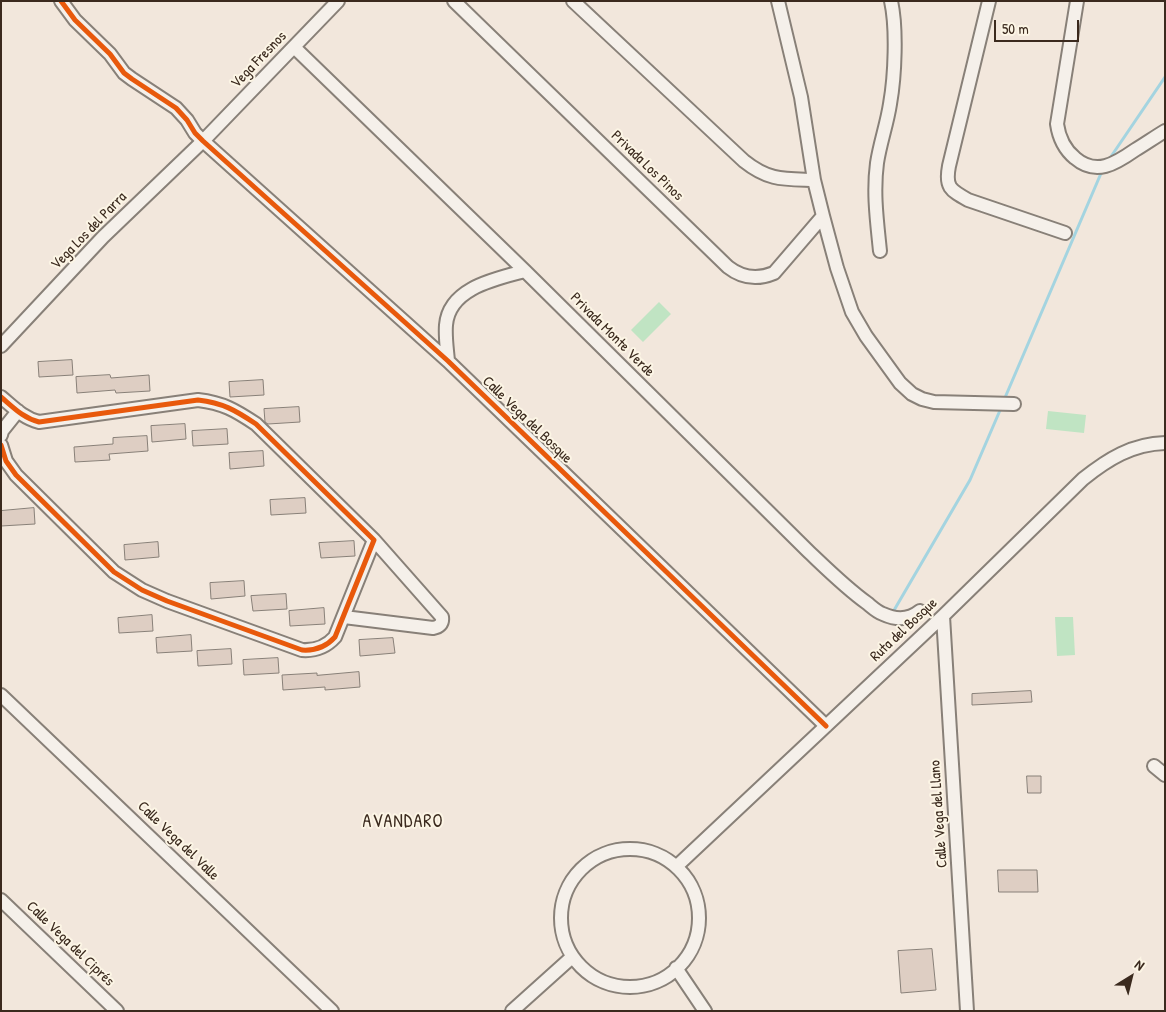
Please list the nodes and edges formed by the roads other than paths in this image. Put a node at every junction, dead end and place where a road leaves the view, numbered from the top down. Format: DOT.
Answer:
graph roads {
  1 [pos="61,1"];
  2 [pos="338,1"];
  3 [pos="454,1"];
  4 [pos="573,1"];
  5 [pos="778,1"];
  6 [pos="891,1"];
  7 [pos="989,1"];
  8 [pos="1077,1"];
  9 [pos="294,47"];
  10 [pos="1165,131"];
  11 [pos="203,141"];
  12 [pos="814,180"];
  13 [pos="823,216"];
  14 [pos="1065,233"];
  15 [pos="880,250"];
  16 [pos="525,271"];
  17 [pos="1,346"];
  18 [pos="448,361"];
  19 [pos="1,397"];
  20 [pos="1014,404"];
  21 [pos="18,411"];
  22 [pos="1,435"];
  23 [pos="1165,443"];
  24 [pos="1,445"];
  25 [pos="374,540"];
  26 [pos="920,611"];
  27 [pos="344,616"];
  28 [pos="943,616"];
  29 [pos="1,695"];
  30 [pos="826,726"];
  31 [pos="1154,766"];
  32 [pos="1165,775"];
  33 [pos="678,865"];
  34 [pos="1,900"];
  35 [pos="571,958"];
  36 [pos="676,968"];
  37 [pos="117,1011"];
  38 [pos="332,1011"];
  39 [pos="512,1011"];
  40 [pos="705,1011"];
  41 [pos="967,1011"];
  1 -- 11 [label="street, Calle Vega del Bosque"];
  2 -- 9 [label="street, Vega Fresnos"];
  3 -- 13 [label="street, Privada Los Pinos"];
  4 -- 12 [label="street"];
  5 -- 12 [label="street"];
  6 -- 15 [label="street"];
  7 -- 14 [label="street"];
  8 -- 10 [label="street"];
  9 -- 11 [label="street, Vega Fresnos"];
  9 -- 16 [label="street, Privada Monte Verde"];
  11 -- 17 [label="street, Vega Los del Parra"];
  11 -- 18 [label="street, Calle Vega del Bosque"];
  12 -- 13 [label="street"];
  13 -- 20 [label="street"];
  16 -- 18 [label="street"];
  16 -- 26 [label="street, Privada Monte Verde"];
  18 -- 30 [label="street, Calle Vega del Bosque"];
  19 -- 21 [label="street"];
  21 -- 22 [label="street"];
  21 -- 25 [label="street"];
  23 -- 28 [label="street, Ruta del Bosque"];
  24 -- 27 [label="street"];
  25 -- 27 [label="street"];
  25 -- 27 [label="street"];
  28 -- 30 [label="street, Ruta del Bosque"];
  28 -- 41 [label="street, Calle Vega del Llano"];
  29 -- 38 [label="street, Calle Vega del Valle"];
  30 -- 33 [label="street, Ruta del Bosque"];
  31 -- 32 [label="street"];
  33 -- 35 [label="street"];
  33 -- 36 [label="street"];
  34 -- 37 [label="street, Calle Vega del Ciprés"];
  35 -- 36 [label="street"];
  35 -- 39 [label="street"];
  36 -- 40 [label="street"];
}
